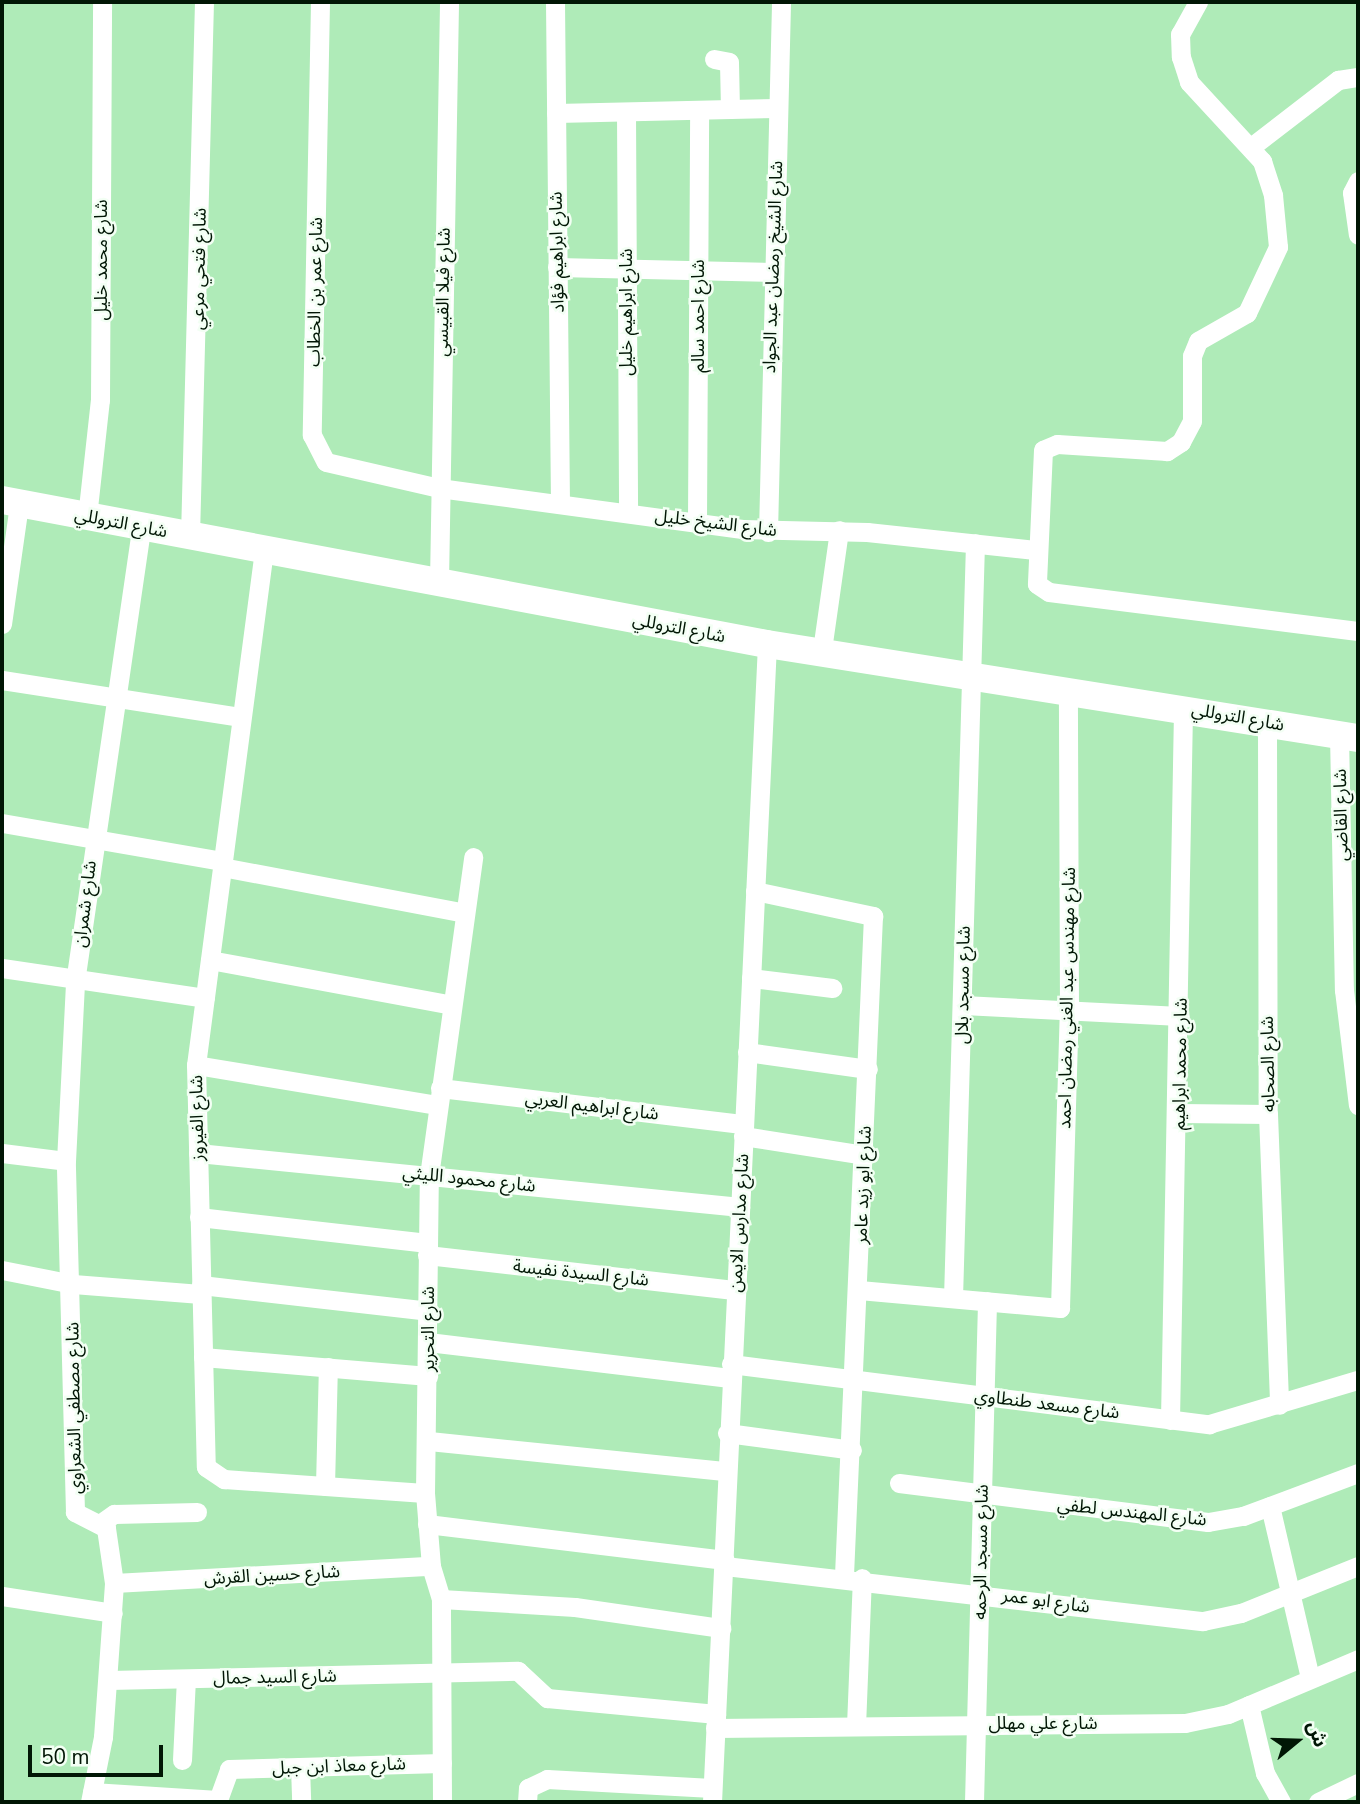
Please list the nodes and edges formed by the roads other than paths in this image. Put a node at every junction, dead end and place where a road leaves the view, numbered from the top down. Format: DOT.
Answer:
graph roads {
  1 [pos="102,2"];
  2 [pos="204,2"];
  3 [pos="320,2"];
  4 [pos="449,2"];
  5 [pos="555,2"];
  6 [pos="781,2"];
  7 [pos="1198,2"];
  8 [pos="714,59"];
  9 [pos="1358,77"];
  10 [pos="778,108"];
  11 [pos="730,109"];
  12 [pos="699,110"];
  13 [pos="626,112"];
  14 [pos="555,113"];
  15 [pos="1251,147"];
  16 [pos="1355,187"];
  17 [pos="1358,236"];
  18 [pos="557,267"];
  19 [pos="626,267"];
  20 [pos="698,268"];
  21 [pos="773,272"];
  22 [pos="439,488"];
  23 [pos="10,502"];
  24 [pos="560,502"];
  25 [pos="628,512"];
  26 [pos="88,517"];
  27 [pos="697,522"];
  28 [pos="141,527"];
  29 [pos="839,530"];
  30 [pos="768,532"];
  31 [pos="190,536"];
  32 [pos="975,543"];
  33 [pos="264,550"];
  34 [pos="1035,550"];
  35 [pos="439,582"];
  36 [pos="2,624"];
  37 [pos="1358,631"];
  38 [pos="767,644"];
  39 [pos="822,650"];
  40 [pos="968,671"];
  41 [pos="2,680"];
  42 [pos="1068,688"];
  43 [pos="112,698"];
  44 [pos="1183,708"];
  45 [pos="241,717"];
  46 [pos="1267,722"];
  47 [pos="1349,736"];
  48 [pos="2,823"];
  49 [pos="93,839"];
  50 [pos="473,857"];
  51 [pos="222,864"];
  52 [pos="755,891"];
  53 [pos="465,914"];
  54 [pos="210,960"];
  55 [pos="2,968"];
  56 [pos="751,978"];
  57 [pos="75,982"];
  58 [pos="832,988"];
  59 [pos="205,998"];
  60 [pos="452,1005"];
  61 [pos="963,1005"];
  62 [pos="1069,1010"];
  63 [pos="1181,1016"];
  64 [pos="747,1052"];
  65 [pos="196,1065"];
  66 [pos="868,1069"];
  67 [pos="439,1097"];
  68 [pos="1358,1105"];
  69 [pos="1180,1113"];
  70 [pos="1268,1114"];
  71 [pos="743,1130"];
  72 [pos="2,1153"];
  73 [pos="198,1153"];
  74 [pos="864,1155"];
  75 [pos="66,1161"];
  76 [pos="429,1176"];
  77 [pos="740,1207"];
  78 [pos="199,1217"];
  79 [pos="427,1249"];
  80 [pos="2,1270"];
  81 [pos="73,1284"];
  82 [pos="201,1290"];
  83 [pos="736,1290"];
  84 [pos="859,1290"];
  85 [pos="953,1298"];
  86 [pos="987,1301"];
  87 [pos="428,1311"];
  88 [pos="428,1342"];
  89 [pos="203,1357"];
  90 [pos="328,1367"];
  91 [pos="731,1371"];
  92 [pos="428,1376"];
  93 [pos="1358,1380"];
  94 [pos="855,1384"];
  95 [pos="985,1395"];
  96 [pos="1279,1405"];
  97 [pos="1170,1420"];
  98 [pos="727,1433"];
  99 [pos="429,1441"];
  100 [pos="852,1450"];
  101 [pos="726,1471"];
  102 [pos="1358,1473"];
  103 [pos="899,1483"];
  104 [pos="324,1486"];
  105 [pos="425,1493"];
  106 [pos="982,1495"];
  107 [pos="1270,1506"];
  108 [pos="197,1512"];
  109 [pos="101,1523"];
  110 [pos="427,1524"];
  111 [pos="725,1563"];
  112 [pos="431,1566"];
  113 [pos="1358,1566"];
  114 [pos="853,1577"];
  115 [pos="114,1584"];
  116 [pos="980,1592"];
  117 [pos="1290,1593"];
  118 [pos="2,1596"];
  119 [pos="441,1599"];
  120 [pos="113,1613"];
  121 [pos="721,1628"];
  122 [pos="1358,1659"];
  123 [pos="441,1674"];
  124 [pos="1310,1678"];
  125 [pos="186,1679"];
  126 [pos="109,1680"];
  127 [pos="1249,1705"];
  128 [pos="715,1721"];
  129 [pos="976,1723"];
  130 [pos="856,1726"];
  131 [pos="182,1760"];
  132 [pos="442,1763"];
  133 [pos="300,1767"];
  134 [pos="1358,1783"];
  135 [pos="712,1795"];
  136 [pos="91,1797"];
  137 [pos="176,1801"];
  138 [pos="301,1802"];
  139 [pos="442,1802"];
  140 [pos="527,1802"];
  141 [pos="974,1802"];
  142 [pos="1281,1802"];
  143 [pos="1318,1802"];
  1 -- 26 [label="street, شارع محمد خليل"];
  2 -- 31 [label="street, شارع فتحي مرعي"];
  3 -- 22 [label="street, شارع عمر بن الخطاب"];
  4 -- 22 [label="street, شارع فيلا القبيسي"];
  5 -- 14 [label="street, شارع ابراهيم فؤاد"];
  6 -- 10 [label="street, شارع الشيخ رمضان عبد الجواد"];
  7 -- 15 [label="street"];
  8 -- 11 [label="street"];
  9 -- 15 [label="street"];
  10 -- 11 [label="street"];
  10 -- 21 [label="street, شارع الشيخ رمضان عبد الجواد"];
  11 -- 12 [label="street"];
  12 -- 13 [label="street"];
  12 -- 20 [label="street, شارع احمد سالم"];
  13 -- 14 [label="street"];
  13 -- 19 [label="street, شارع ابراهيم خليل"];
  14 -- 18 [label="street, شارع ابراهيم فؤاد"];
  15 -- 34 [label="street"];
  16 -- 17 [label="street"];
  18 -- 19 [label="street"];
  18 -- 24 [label="street, شارع ابراهيم فؤاد"];
  19 -- 20 [label="street"];
  19 -- 25 [label="street, شارع ابراهيم خليل"];
  20 -- 21 [label="street"];
  20 -- 27 [label="street, شارع احمد سالم"];
  21 -- 30 [label="street, شارع الشيخ رمضان عبد الجواد"];
  22 -- 24 [label="street, شارع الشيخ خليل"];
  22 -- 35 [label="street, شارع فيلا القبيسي"];
  23 -- 26 [label="street, شارع التروللي"];
  23 -- 36 [label="street"];
  24 -- 25 [label="street, شارع الشيخ خليل"];
  25 -- 27 [label="street, شارع الشيخ خليل"];
  26 -- 28 [label="street, شارع التروللي"];
  27 -- 30 [label="street, شارع الشيخ خليل"];
  28 -- 31 [label="street, شارع التروللي"];
  28 -- 43 [label="street, شارع شمران"];
  29 -- 30 [label="street, شارع الشيخ خليل"];
  29 -- 32 [label="street, شارع الشيخ خليل"];
  29 -- 39 [label="street"];
  31 -- 33 [label="street, شارع التروللي"];
  32 -- 34 [label="street, شارع الشيخ خليل"];
  32 -- 40 [label="street, شارع مسجد بلال"];
  33 -- 35 [label="street, شارع التروللي"];
  33 -- 45 [label="street, شارع الفيروز"];
  34 -- 37 [label="street"];
  35 -- 38 [label="street, شارع التروللي"];
  38 -- 39 [label="street, شارع التروللي"];
  38 -- 52 [label="street, شارع مدارس الايمن"];
  39 -- 40 [label="street, شارع التروللي"];
  40 -- 42 [label="street, شارع التروللي"];
  40 -- 61 [label="street, شارع مسجد بلال"];
  41 -- 43 [label="street"];
  42 -- 44 [label="street, شارع التروللي"];
  42 -- 62 [label="street, شارع مهندس عبد الغني رمضان احمد"];
  43 -- 45 [label="street"];
  43 -- 49 [label="street, شارع شمران"];
  44 -- 46 [label="street, شارع التروللي"];
  44 -- 63 [label="street, شارع محمد ابراهيم"];
  45 -- 51 [label="street, شارع الفيروز"];
  46 -- 47 [label="street, شارع التروللي"];
  46 -- 70 [label="street, شارع الصحابه"];
  47 -- 68 [label="street, شارع القاضي"];
  48 -- 49 [label="street"];
  49 -- 51 [label="street"];
  49 -- 57 [label="street, شارع شمران"];
  50 -- 53 [label="street, شارع التحرير"];
  51 -- 53 [label="street"];
  51 -- 54 [label="street, شارع الفيروز"];
  52 -- 56 [label="street, شارع مدارس الايمن"];
  52 -- 66 [label="street, شارع ابو زيد عامر"];
  53 -- 60 [label="street, شارع التحرير"];
  54 -- 59 [label="street, شارع الفيروز"];
  54 -- 60 [label="street"];
  55 -- 57 [label="street"];
  56 -- 58 [label="street"];
  56 -- 64 [label="street, شارع مدارس الايمن"];
  57 -- 59 [label="street"];
  57 -- 75 [label="street, شارع شمران"];
  59 -- 65 [label="street, شارع الفيروز"];
  60 -- 67 [label="street, شارع التحرير"];
  61 -- 62 [label="street"];
  61 -- 85 [label="street, شارع مسجد بلال"];
  62 -- 63 [label="street"];
  62 -- 86 [label="street, شارع مهندس عبد الغني رمضان احمد"];
  63 -- 69 [label="street, شارع محمد ابراهيم"];
  64 -- 66 [label="street"];
  64 -- 71 [label="street, شارع مدارس الايمن"];
  65 -- 67 [label="street, شارع ابراهيم العربي"];
  65 -- 73 [label="street, شارع الفيروز"];
  66 -- 74 [label="street, شارع ابو زيد عامر"];
  67 -- 71 [label="street, شارع ابراهيم العربي"];
  67 -- 76 [label="street, شارع التحرير"];
  69 -- 70 [label="street"];
  69 -- 97 [label="street, شارع محمد ابراهيم"];
  70 -- 96 [label="street, شارع الصحابه"];
  71 -- 74 [label="street, شارع ابراهيم العربي"];
  71 -- 77 [label="street, شارع مدارس الايمن"];
  72 -- 75 [label="street"];
  73 -- 76 [label="street, شارع محمود الليثي"];
  73 -- 78 [label="street, شارع الفيروز"];
  74 -- 84 [label="street, شارع ابو زيد عامر"];
  75 -- 81 [label="street, شارع شمران"];
  76 -- 77 [label="street, شارع محمود الليثي"];
  76 -- 79 [label="street, شارع التحرير"];
  77 -- 83 [label="street, شارع مدارس الايمن"];
  78 -- 79 [label="street, شارع السيدة نفيسة"];
  78 -- 82 [label="street, شارع الفيروز"];
  79 -- 83 [label="street, شارع السيدة نفيسة"];
  79 -- 87 [label="street, شارع التحرير"];
  80 -- 81 [label="street"];
  81 -- 82 [label="street"];
  81 -- 109 [label="street, شارع مصطفي الشعراوي"];
  82 -- 87 [label="street"];
  82 -- 89 [label="street, شارع الفيروز"];
  83 -- 91 [label="street, شارع مدارس الايمن"];
  84 -- 85 [label="street"];
  84 -- 94 [label="street, شارع ابو زيد عامر"];
  85 -- 86 [label="street"];
  86 -- 95 [label="street, شارع مسجد الرحمه"];
  87 -- 88 [label="street, شارع التحرير"];
  88 -- 91 [label="street, شارع مسعد طنطاوي"];
  88 -- 92 [label="street, شارع التحرير"];
  89 -- 90 [label="street"];
  89 -- 104 [label="street, شارع الفيروز"];
  90 -- 92 [label="street"];
  90 -- 104 [label="street"];
  91 -- 94 [label="street, شارع مسعد طنطاوي"];
  91 -- 98 [label="street, شارع مدارس الايمن"];
  92 -- 99 [label="street, شارع التحرير"];
  93 -- 96 [label="street, شارع مسعد طنطاوي"];
  94 -- 95 [label="street, شارع مسعد طنطاوي"];
  94 -- 100 [label="street, شارع ابو زيد عامر"];
  95 -- 97 [label="street, شارع مسعد طنطاوي"];
  95 -- 106 [label="street, شارع مسجد الرحمه"];
  96 -- 97 [label="street, شارع مسعد طنطاوي"];
  98 -- 100 [label="street"];
  98 -- 101 [label="street, شارع مدارس الايمن"];
  99 -- 101 [label="street"];
  99 -- 105 [label="street, شارع التحرير"];
  100 -- 114 [label="street, شارع ابو زيد عامر"];
  101 -- 111 [label="street, شارع مدارس الايمن"];
  102 -- 107 [label="street, شارع المهندس لطفي"];
  103 -- 106 [label="street, شارع المهندس لطفي"];
  104 -- 105 [label="street, شارع الفيروز"];
  105 -- 110 [label="street, شارع التحرير"];
  106 -- 107 [label="street, شارع المهندس لطفي"];
  106 -- 116 [label="street, شارع مسجد الرحمه"];
  107 -- 117 [label="street"];
  108 -- 109 [label="street"];
  109 -- 115 [label="street"];
  110 -- 111 [label="street, شارع ابو عمر"];
  110 -- 112 [label="street, شارع التحرير"];
  111 -- 114 [label="street, شارع ابو عمر"];
  111 -- 121 [label="street, شارع مدارس الايمن"];
  112 -- 115 [label="street, شارع حسين القرش"];
  112 -- 119 [label="street, شارع التحرير"];
  113 -- 117 [label="street, شارع ابو عمر"];
  114 -- 116 [label="street, شارع ابو عمر"];
  114 -- 130 [label="street, شارع ابو زيد عامر"];
  115 -- 120 [label="street"];
  116 -- 117 [label="street, شارع ابو عمر"];
  116 -- 129 [label="street, شارع مسجد الرحمه"];
  117 -- 124 [label="street"];
  118 -- 120 [label="street"];
  119 -- 121 [label="street"];
  119 -- 123 [label="street, شارع التحرير"];
  120 -- 126 [label="street"];
  121 -- 128 [label="street, شارع مدارس الايمن"];
  122 -- 124 [label="street, شارع علي مهلل"];
  123 -- 125 [label="street, شارع السيد جمال"];
  123 -- 128 [label="street, شارع السيد جمال"];
  123 -- 132 [label="street, شارع التحرير"];
  124 -- 127 [label="street, شارع علي مهلل"];
  125 -- 126 [label="street, شارع السيد جمال"];
  125 -- 131 [label="street"];
  126 -- 136 [label="street"];
  127 -- 129 [label="street, شارع علي مهلل"];
  127 -- 142 [label="street"];
  128 -- 130 [label="street, شارع علي مهلل"];
  128 -- 135 [label="street, شارع مدارس الايمن"];
  129 -- 130 [label="street, شارع علي مهلل"];
  129 -- 141 [label="street, شارع مسجد الرحمه"];
  132 -- 133 [label="street, شارع معاذ ابن جبل"];
  132 -- 139 [label="street, شارع التحرير"];
  133 -- 137 [label="street, شارع معاذ ابن جبل"];
  133 -- 138 [label="street"];
  134 -- 143 [label="street"];
  135 -- 140 [label="street"];
  136 -- 137 [label="street, شارع معاذ ابن جبل"];
}
